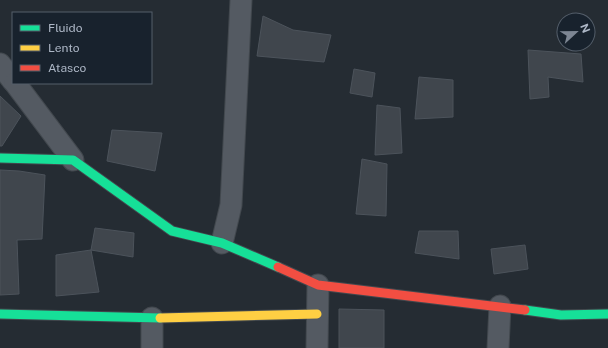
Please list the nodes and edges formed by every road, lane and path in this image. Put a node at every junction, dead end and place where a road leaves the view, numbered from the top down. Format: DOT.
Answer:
graph roads {
  1 [pos="240,0"];
  2 [pos="0,64"];
  3 [pos="12,79"];
  4 [pos="16,84"];
  5 [pos="0,158"];
  6 [pos="74,160"];
  7 [pos="222,243"];
  8 [pos="318,285"];
  9 [pos="500,306"];
  10 [pos="0,314"];
  11 [pos="317,314"];
  12 [pos="608,314"];
  13 [pos="152,318"];
  14 [pos="152,348"];
  15 [pos="317,348"];
  16 [pos="498,348"];
  1 -- 7 [label="street"];
  2 -- 3 [label="street"];
  4 -- 6 [label="street"];
  5 -- 6 [label="street"];
  6 -- 7 [label="street"];
  7 -- 8 [label="street"];
  8 -- 9 [label="street"];
  8 -- 11 [label="street"];
  9 -- 12 [label="street"];
  9 -- 16 [label="street"];
  10 -- 13 [label="street"];
  11 -- 13 [label="street"];
  11 -- 15 [label="street"];
  13 -- 14 [label="street"];
}
